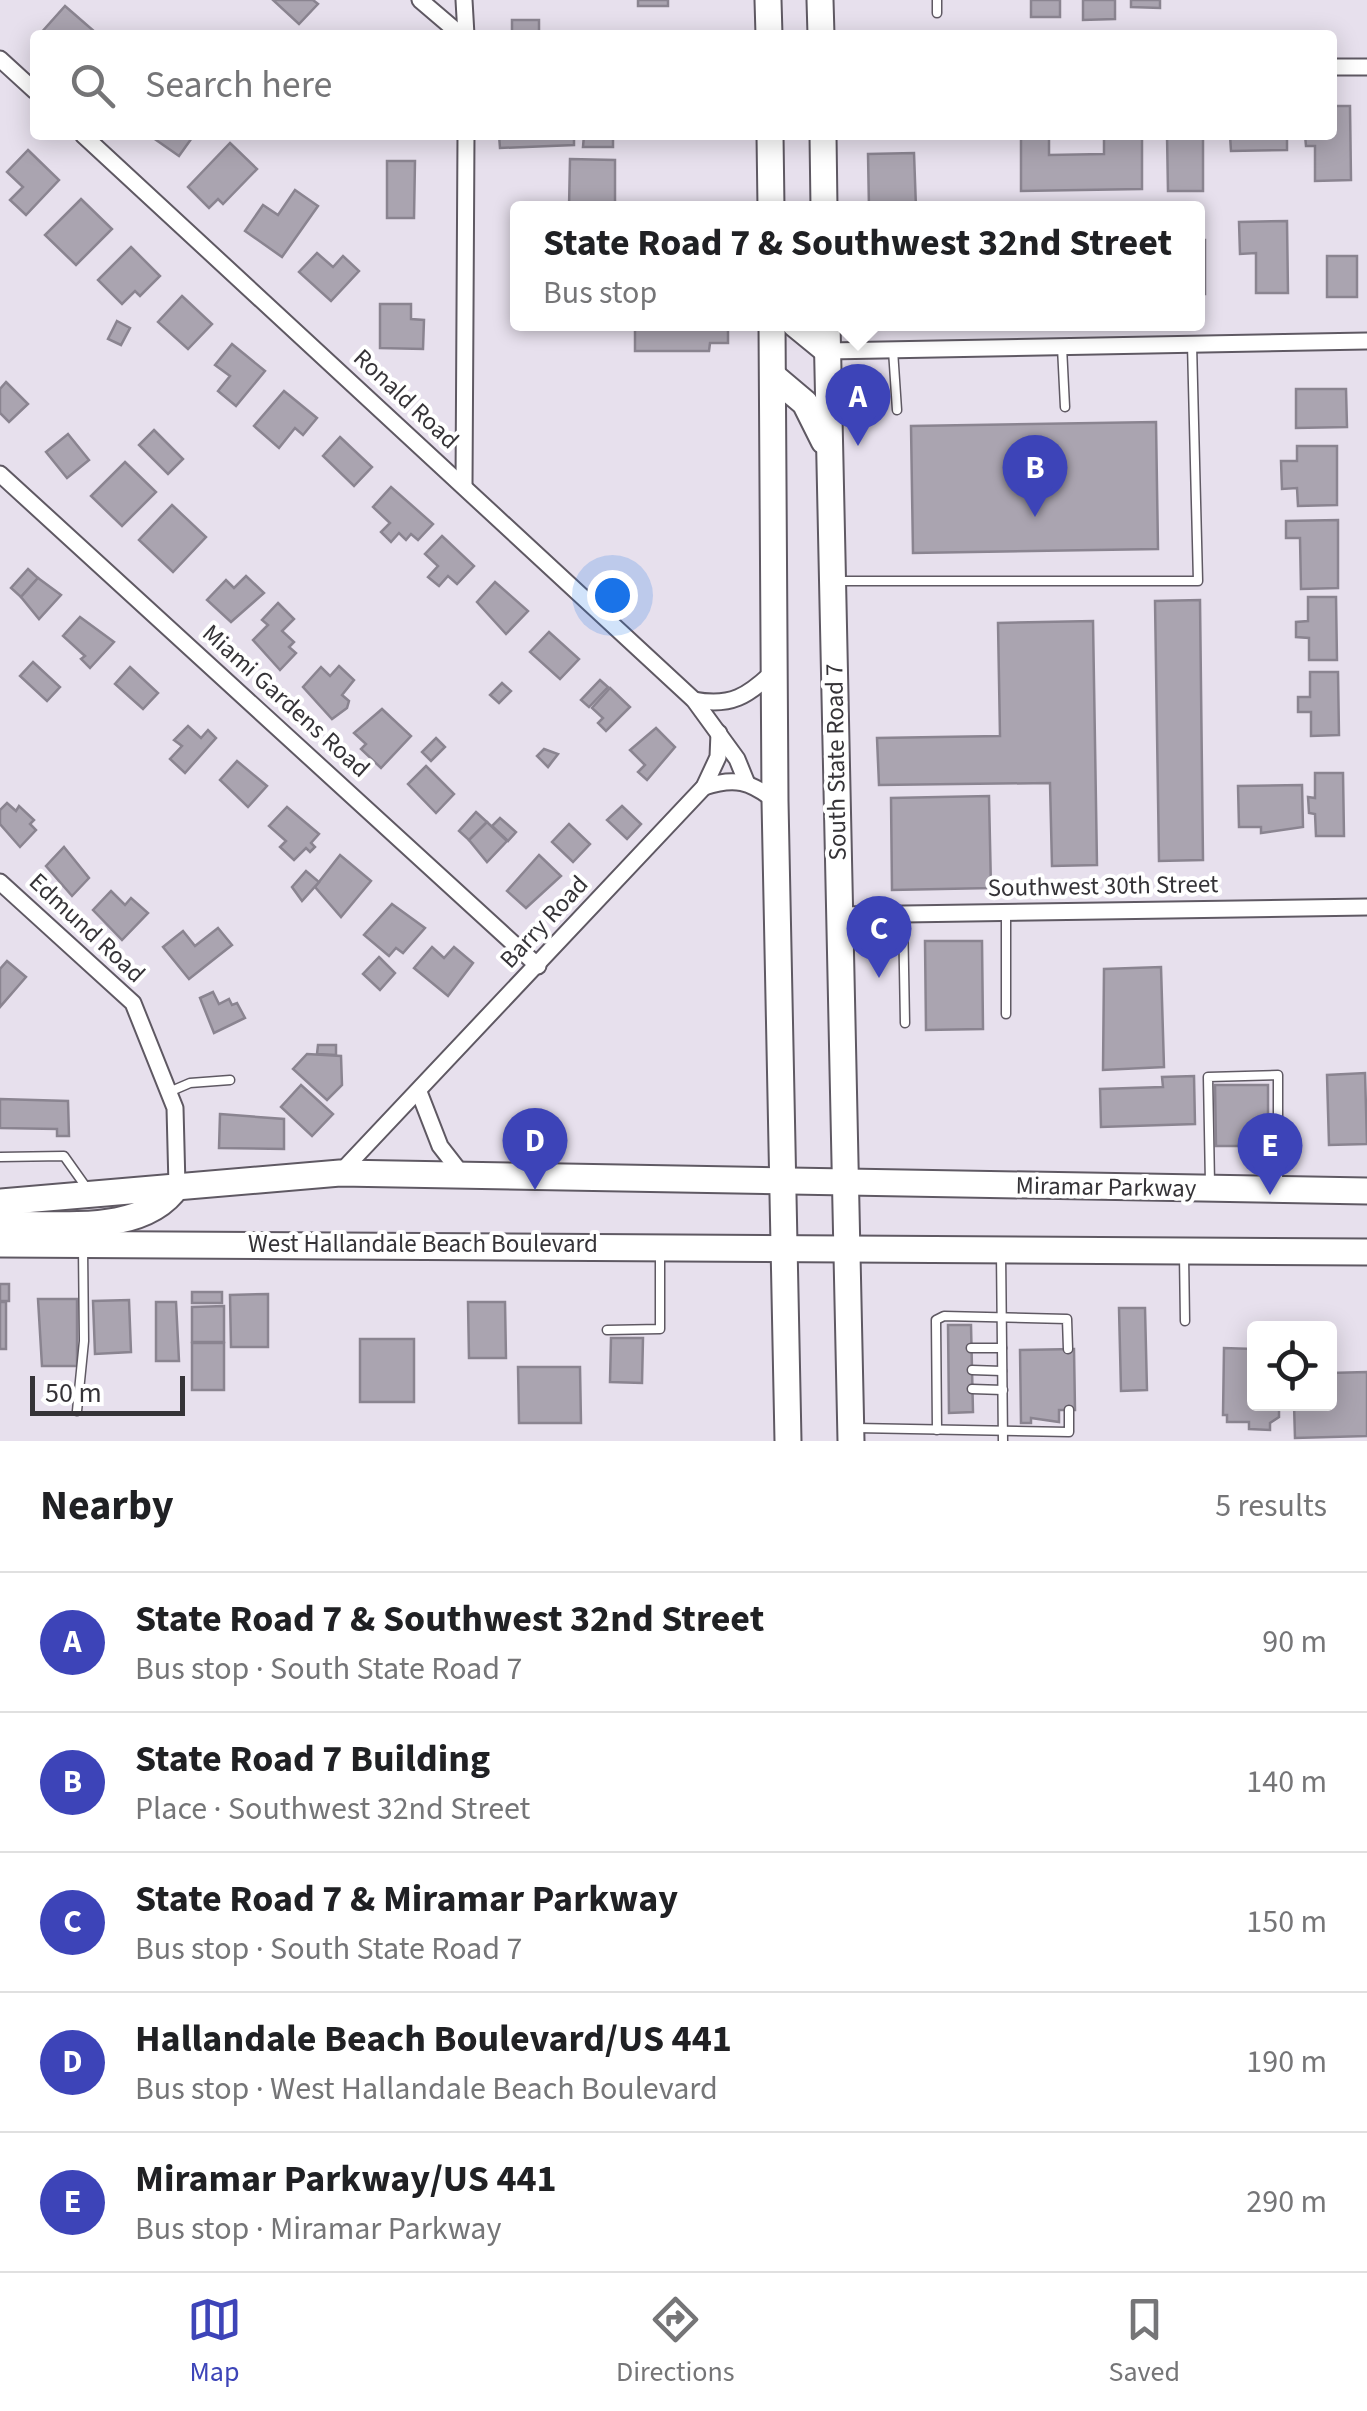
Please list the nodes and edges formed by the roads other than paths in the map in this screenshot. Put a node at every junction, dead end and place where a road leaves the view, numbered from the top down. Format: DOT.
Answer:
graph roads {
  1 [pos="420,0"];
  2 [pos="464,0"];
  3 [pos="768,0"];
  4 [pos="820,0"];
  5 [pos="937,0"];
  6 [pos="938,13"];
  7 [pos="457,30"];
  8 [pos="463,30"];
  9 [pos="768,30"];
  10 [pos="821,30"];
  11 [pos="0,59"];
  12 [pos="1337,67"];
  13 [pos="1367,67"];
  14 [pos="30,86"];
  15 [pos="87,140"];
  16 [pos="466,140"];
  17 [pos="770,140"];
  18 [pos="823,140"];
  19 [pos="771,201"];
  20 [pos="824,201"];
  21 [pos="772,331"];
  22 [pos="804,331"];
  23 [pos="827,331"];
  24 [pos="1367,341"];
  25 [pos="1192,344"];
  26 [pos="1062,347"];
  27 [pos="893,350"];
  28 [pos="828,351"];
  29 [pos="773,376"];
  30 [pos="1065,408"];
  31 [pos="897,410"];
  32 [pos="830,454"];
  33 [pos="0,474"];
  34 [pos="464,486"];
  35 [pos="832,581"];
  36 [pos="774,670"];
  37 [pos="694,700"];
  38 [pos="718,734"];
  39 [pos="746,782"];
  40 [pos="704,786"];
  41 [pos="775,801"];
  42 [pos="0,882"];
  43 [pos="1367,907"];
  44 [pos="1006,913"];
  45 [pos="902,914"];
  46 [pos="839,915"];
  47 [pos="538,966"];
  48 [pos="1006,1014"];
  49 [pos="905,1023"];
  50 [pos="230,1080"];
  51 [pos="169,1092"];
  52 [pos="419,1092"];
  53 [pos="0,1157"];
  54 [pos="340,1173"];
  55 [pos="461,1173"];
  56 [pos="782,1183"];
  57 [pos="845,1184"];
  58 [pos="177,1186"];
  59 [pos="1210,1188"];
  60 [pos="1278,1190"];
  61 [pos="1367,1191"];
  62 [pos="92,1195"];
  63 [pos="0,1202"];
  64 [pos="0,1225"];
  65 [pos="0,1244"];
  66 [pos="83,1244"];
  67 [pos="660,1244"];
  68 [pos="784,1245"];
  69 [pos="846,1246"];
  70 [pos="1000,1248"];
  71 [pos="1184,1250"];
  72 [pos="1367,1252"];
  73 [pos="1002,1317"];
  74 [pos="1185,1322"];
  75 [pos="607,1330"];
  76 [pos="936,1347"];
  77 [pos="948,1347"];
  78 [pos="971,1348"];
  79 [pos="1002,1348"];
  80 [pos="1068,1349"];
  81 [pos="936,1369"];
  82 [pos="948,1369"];
  83 [pos="972,1370"];
  84 [pos="1002,1370"];
  85 [pos="936,1389"];
  86 [pos="949,1389"];
  87 [pos="972,1389"];
  88 [pos="1002,1390"];
  89 [pos="1069,1410"];
  90 [pos="77,1411"];
  91 [pos="937,1430"];
  92 [pos="972,1430"];
  93 [pos="1003,1430"];
  94 [pos="851,1435"];
  95 [pos="788,1441"];
  96 [pos="973,1441"];
  97 [pos="1004,1441"];
  1 -- 7 [label="street"];
  2 -- 8 [label="street"];
  3 -- 9 [label="main road"];
  4 -- 10 [label="main road"];
  5 -- 6 [label="lane"];
  11 -- 14 [label="street"];
  12 -- 13 [label="street"];
  15 -- 34 [label="street, Ronald Road"];
  16 -- 34 [label="street"];
  17 -- 19 [label="main road"];
  18 -- 20 [label="main road"];
  21 -- 29 [label="main road"];
  22 -- 28 [label="main road"];
  23 -- 28 [label="main road, South State Road 7"];
  24 -- 25 [label="street"];
  25 -- 26 [label="street"];
  25 -- 35 [label="lane"];
  26 -- 27 [label="street"];
  26 -- 30 [label="lane"];
  27 -- 28 [label="street"];
  27 -- 31 [label="lane"];
  28 -- 32 [label="main road, South State Road 7"];
  29 -- 32 [label="main road"];
  29 -- 36 [label="main road"];
  32 -- 35 [label="main road, South State Road 7"];
  33 -- 47 [label="street, Miami Gardens Road"];
  34 -- 37 [label="street, Ronald Road"];
  35 -- 46 [label="main road, South State Road 7"];
  36 -- 37 [label="street"];
  36 -- 41 [label="main road"];
  37 -- 38 [label="street, Ronald Road"];
  38 -- 39 [label="street, Ronald Road"];
  38 -- 40 [label="street, Barry Road"];
  39 -- 40 [label="street"];
  39 -- 41 [label="street, Ronald Road"];
  40 -- 47 [label="street, Barry Road"];
  41 -- 56 [label="main road"];
  42 -- 51 [label="street, Edmund Road"];
  43 -- 44 [label="street, Southwest 30th Street"];
  44 -- 45 [label="street, Southwest 30th Street"];
  44 -- 48 [label="lane"];
  45 -- 46 [label="street, Southwest 30th Street"];
  45 -- 49 [label="lane"];
  46 -- 57 [label="main road, South State Road 7"];
  47 -- 52 [label="street, Barry Road"];
  50 -- 51 [label="lane"];
  51 -- 58 [label="street, Edmund Road"];
  52 -- 54 [label="street, Barry Road"];
  52 -- 55 [label="street"];
  53 -- 62 [label="lane"];
  54 -- 55 [label="main road"];
  54 -- 58 [label="main road"];
  55 -- 56 [label="main road"];
  56 -- 57 [label="main road"];
  56 -- 68 [label="main road"];
  57 -- 59 [label="main road, Miramar Parkway"];
  57 -- 69 [label="main road, South State Road 7"];
  58 -- 62 [label="main road"];
  58 -- 64 [label="main road"];
  59 -- 60 [label="main road, Miramar Parkway"];
  59 -- 60 [label="lane"];
  60 -- 61 [label="main road, Miramar Parkway"];
  62 -- 63 [label="main road"];
  65 -- 66 [label="main road, West Hallandale Beach Boulevard"];
  66 -- 67 [label="main road, West Hallandale Beach Boulevard"];
  66 -- 90 [label="lane"];
  67 -- 68 [label="main road, West Hallandale Beach Boulevard"];
  67 -- 75 [label="lane"];
  68 -- 69 [label="main road, West Hallandale Beach Boulevard"];
  68 -- 95 [label="main road"];
  69 -- 70 [label="main road"];
  69 -- 94 [label="main road, South State Road 7"];
  70 -- 71 [label="main road"];
  70 -- 73 [label="lane"];
  71 -- 72 [label="main road"];
  71 -- 74 [label="lane"];
  73 -- 76 [label="lane"];
  73 -- 79 [label="lane"];
  73 -- 80 [label="lane"];
  76 -- 77 [label="lane"];
  76 -- 81 [label="lane"];
  78 -- 79 [label="lane"];
  79 -- 84 [label="lane"];
  81 -- 82 [label="lane"];
  81 -- 85 [label="lane"];
  83 -- 84 [label="lane"];
  84 -- 88 [label="lane"];
  85 -- 86 [label="lane"];
  85 -- 91 [label="lane"];
  87 -- 88 [label="lane"];
  88 -- 93 [label="lane"];
  89 -- 93 [label="lane"];
  91 -- 92 [label="lane"];
  91 -- 94 [label="lane"];
  92 -- 93 [label="lane"];
  92 -- 96 [label="lane"];
  93 -- 97 [label="lane"];
}
